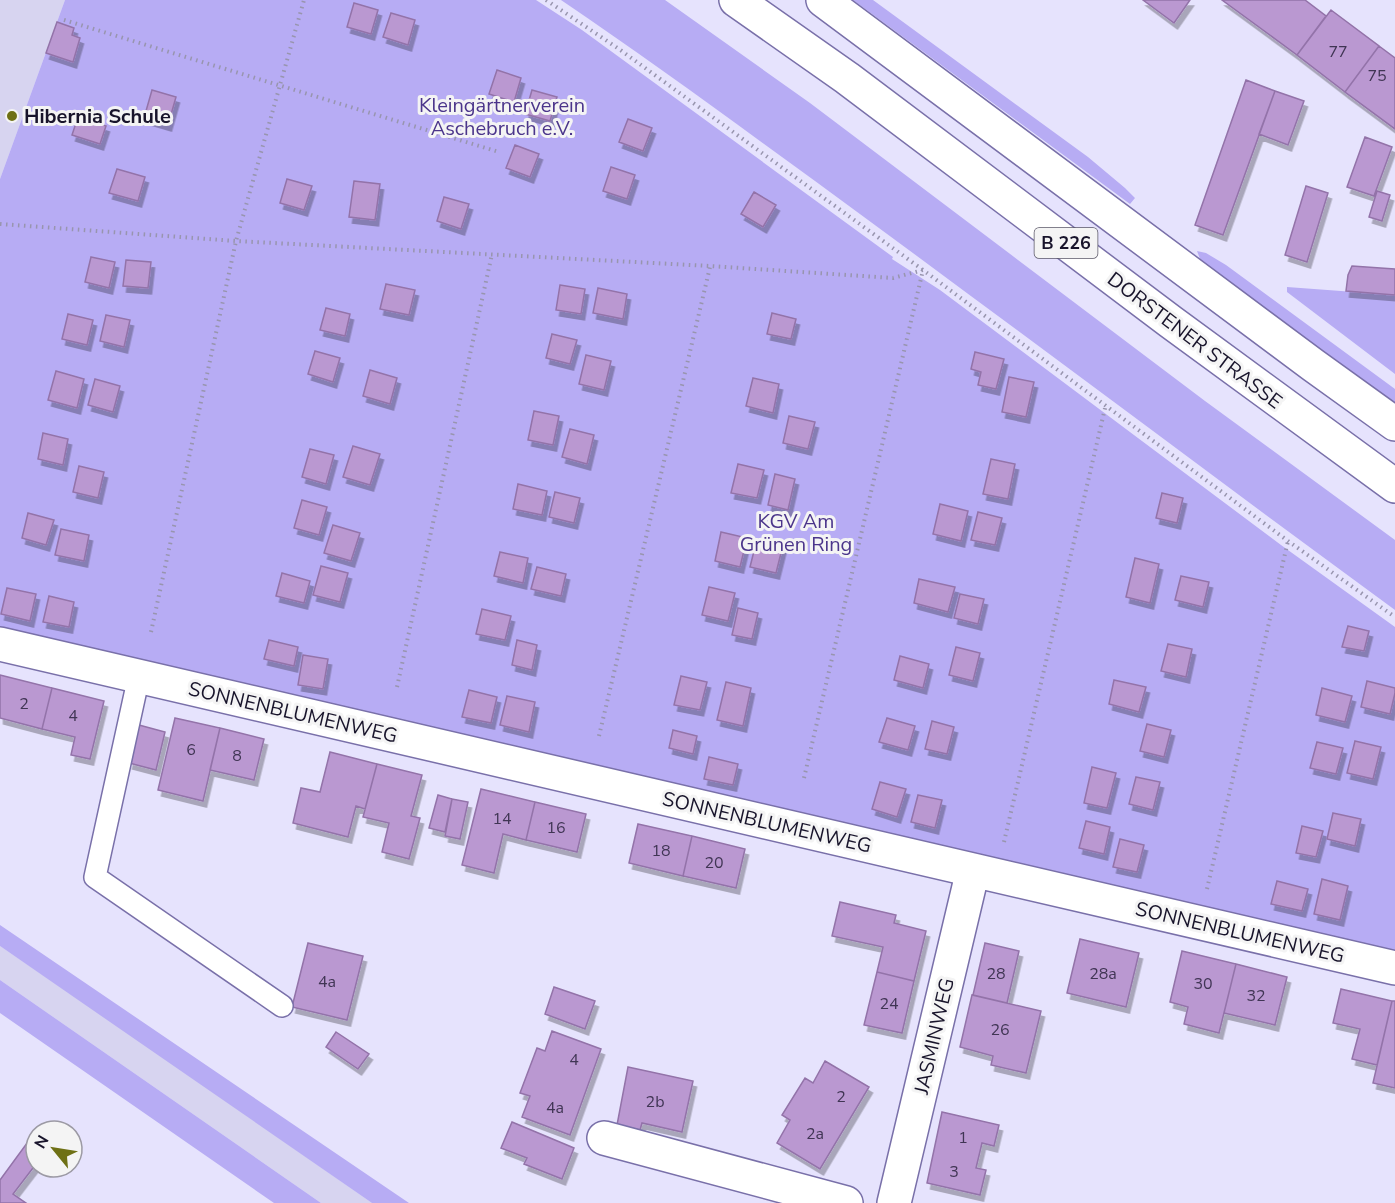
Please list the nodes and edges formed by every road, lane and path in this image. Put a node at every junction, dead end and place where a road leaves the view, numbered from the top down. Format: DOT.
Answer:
graph roads {
  1 [pos="304,0"];
  2 [pos="546,0"];
  3 [pos="735,0"];
  4 [pos="823,0"];
  5 [pos="64,20"];
  6 [pos="280,86"];
  7 [pos="499,152"];
  8 [pos="0,224"];
  9 [pos="236,241"];
  10 [pos="492,254"];
  11 [pos="710,266"];
  12 [pos="923,270"];
  13 [pos="1106,404"];
  14 [pos="1395,424"];
  15 [pos="1395,486"];
  16 [pos="1288,541"];
  17 [pos="1395,617"];
  18 [pos="151,632"];
  19 [pos="0,644"];
  20 [pos="139,676"];
  21 [pos="397,687"];
  22 [pos="599,736"];
  23 [pos="804,778"];
  24 [pos="1002,849"];
  25 [pos="973,870"];
  26 [pos="1205,896"];
  27 [pos="1395,968"];
  28 [pos="282,1006"];
  29 [pos="604,1138"];
  30 [pos="846,1203"];
  31 [pos="894,1203"];
  1 -- 6 [label="path"];
  2 -- 12 [label="path"];
  3 -- 15 [label="street, DORSTENER STRASSE / B 226"];
  4 -- 14 [label="street, B 226"];
  5 -- 6 [label="path"];
  6 -- 7 [label="path"];
  6 -- 9 [label="path"];
  8 -- 9 [label="path"];
  9 -- 10 [label="path"];
  9 -- 18 [label="path"];
  10 -- 11 [label="path"];
  10 -- 21 [label="path"];
  11 -- 12 [label="path"];
  11 -- 22 [label="path"];
  12 -- 13 [label="path"];
  12 -- 23 [label="path"];
  13 -- 16 [label="path"];
  13 -- 24 [label="path"];
  16 -- 17 [label="path"];
  16 -- 26 [label="path"];
  19 -- 20 [label="street, SONNENBLUMENWEG"];
  20 -- 25 [label="street, SONNENBLUMENWEG"];
  20 -- 28 [label="lane"];
  25 -- 27 [label="street, SONNENBLUMENWEG"];
  25 -- 31 [label="street, JASMINWEG"];
  29 -- 30 [label="street"];
}
